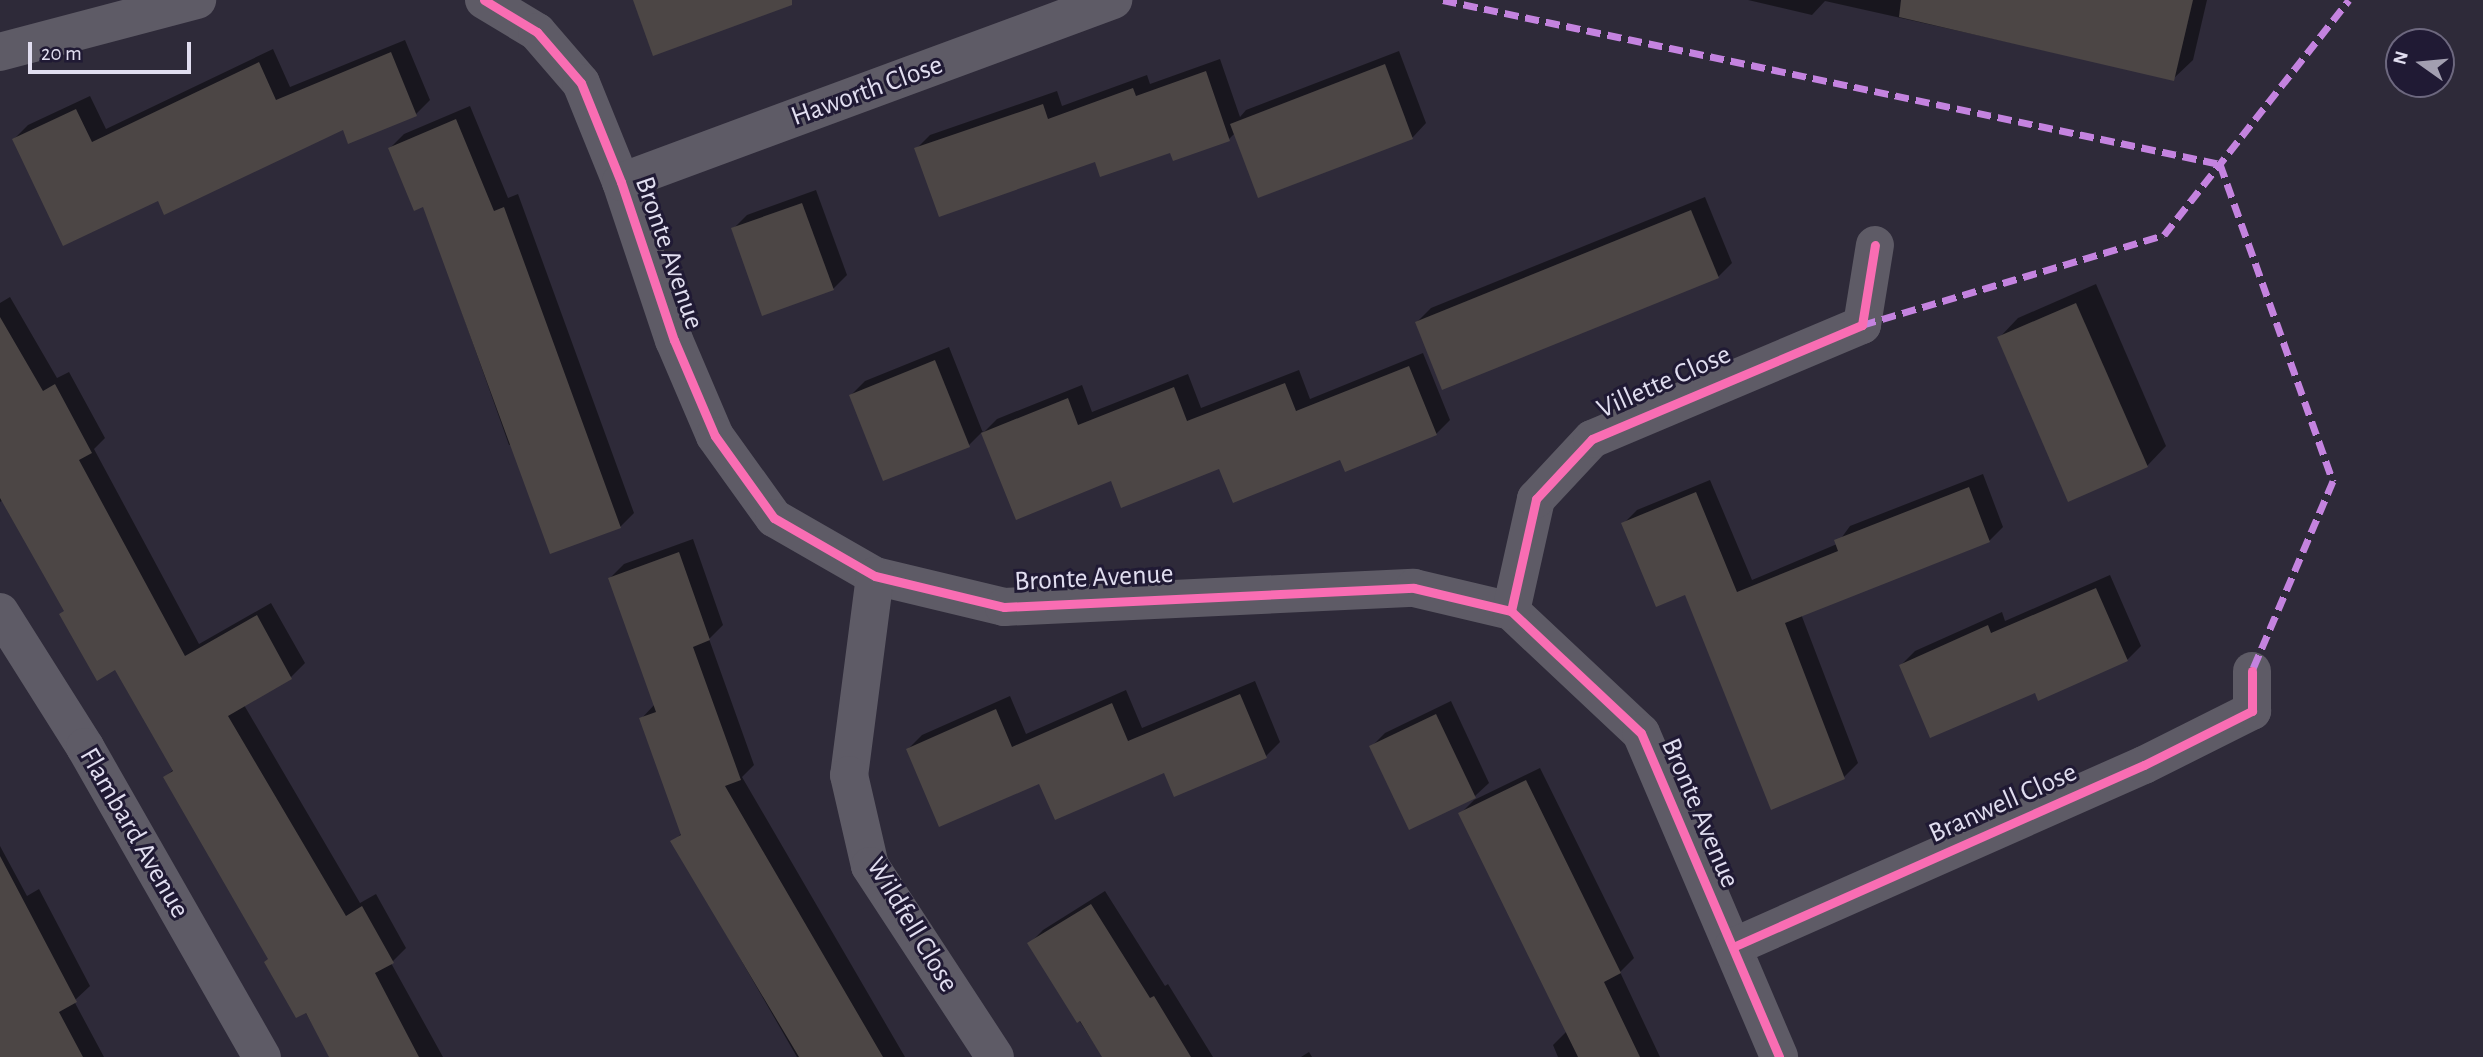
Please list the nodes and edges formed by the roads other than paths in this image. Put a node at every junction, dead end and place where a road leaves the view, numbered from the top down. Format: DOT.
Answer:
graph roads {
  1 [pos="197,0"];
  2 [pos="484,0"];
  3 [pos="1113,0"];
  4 [pos="0,52"];
  5 [pos="621,182"];
  6 [pos="1875,245"];
  7 [pos="875,576"];
  8 [pos="1511,611"];
  9 [pos="0,612"];
  10 [pos="2252,671"];
  11 [pos="1733,947"];
  12 [pos="262,1057"];
  13 [pos="995,1057"];
  14 [pos="1779,1057"];
  1 -- 4 [label="street"];
  2 -- 5 [label="street, Bronte Avenue"];
  3 -- 5 [label="street, Haworth Close"];
  5 -- 7 [label="street, Bronte Avenue"];
  6 -- 8 [label="street, Villette Close"];
  7 -- 8 [label="street, Bronte Avenue"];
  7 -- 13 [label="street, Wildfell Close"];
  8 -- 11 [label="street, Bronte Avenue"];
  9 -- 12 [label="street, Flambard Avenue"];
  10 -- 11 [label="street, Branwell Close"];
  11 -- 14 [label="street, Bronte Avenue"];
}
